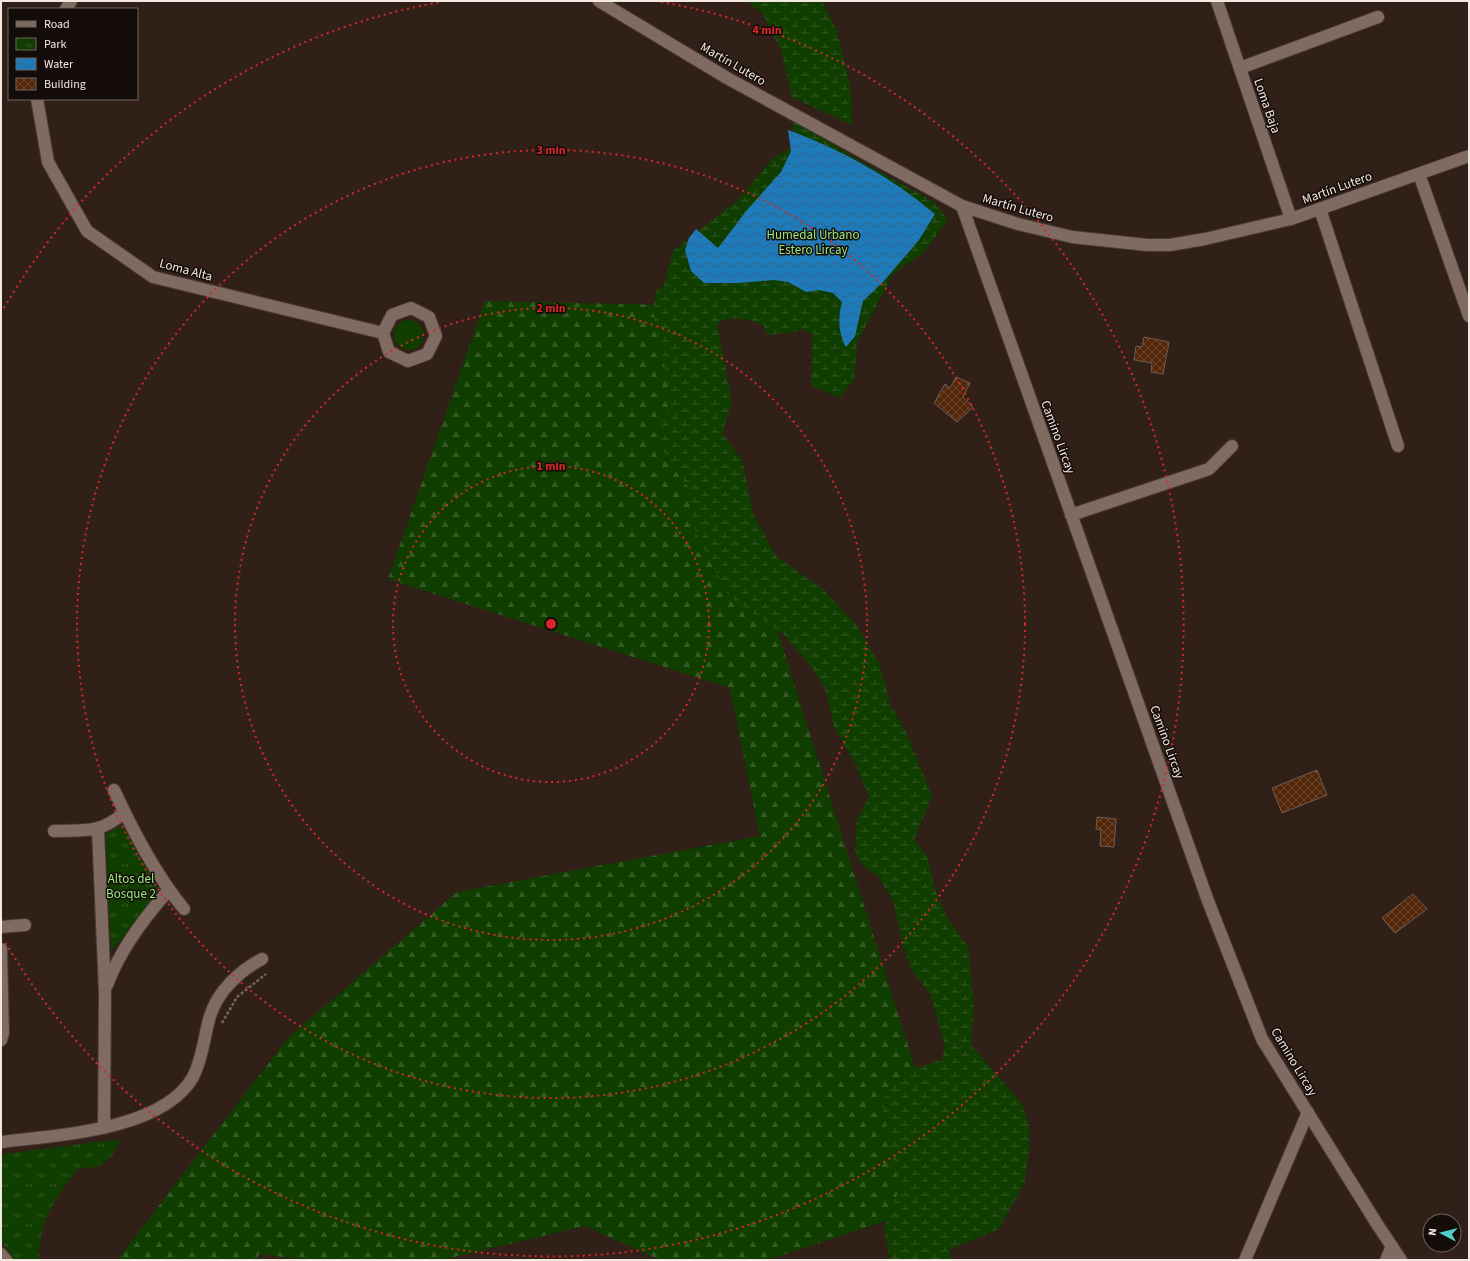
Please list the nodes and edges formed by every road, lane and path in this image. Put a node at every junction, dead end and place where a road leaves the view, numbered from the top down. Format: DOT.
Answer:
graph roads {
  1 [pos="599,1"];
  2 [pos="1217,1"];
  3 [pos="1378,17"];
  4 [pos="1240,68"];
  5 [pos="37,100"];
  6 [pos="1469,156"];
  7 [pos="1419,174"];
  8 [pos="962,206"];
  9 [pos="1320,209"];
  10 [pos="1291,220"];
  11 [pos="1469,316"];
  12 [pos="383,333"];
  13 [pos="1232,446"];
  14 [pos="1398,446"];
  15 [pos="1071,515"];
  16 [pos="114,790"];
  17 [pos="124,813"];
  18 [pos="98,830"];
  19 [pos="54,831"];
  20 [pos="168,891"];
  21 [pos="184,909"];
  22 [pos="25,925"];
  23 [pos="1,927"];
  24 [pos="1,949"];
  25 [pos="262,959"];
  26 [pos="266,974"];
  27 [pos="105,992"];
  28 [pos="221,1028"];
  29 [pos="1,1040"];
  30 [pos="1308,1112"];
  31 [pos="104,1128"];
  32 [pos="7,1142"];
  33 [pos="1,1148"];
  34 [pos="1392,1246"];
  35 [pos="1,1254"];
  36 [pos="6,1260"];
  37 [pos="1245,1260"];
  38 [pos="1386,1260"];
  39 [pos="1402,1260"];
  1 -- 8 [label="street, Martín Lutero"];
  2 -- 4 [label="street, Loma Baja"];
  3 -- 4 [label="street"];
  4 -- 10 [label="street, Loma Baja"];
  5 -- 12 [label="street, Loma Alta"];
  6 -- 7 [label="street, Martín Lutero"];
  7 -- 9 [label="street, Martín Lutero"];
  7 -- 11 [label="street"];
  8 -- 10 [label="street, Martín Lutero"];
  8 -- 15 [label="street, Camino Lircay"];
  9 -- 10 [label="street, Martín Lutero"];
  9 -- 14 [label="street"];
  12 -- 12 [label="street"];
  13 -- 15 [label="street"];
  15 -- 30 [label="street, Camino Lircay"];
  16 -- 17 [label="street"];
  17 -- 18 [label="street"];
  17 -- 20 [label="street"];
  18 -- 19 [label="street"];
  18 -- 27 [label="street"];
  20 -- 21 [label="street"];
  20 -- 27 [label="street"];
  22 -- 23 [label="street"];
  24 -- 29 [label="street"];
  25 -- 31 [label="street"];
  26 -- 28 [label="path"];
  27 -- 31 [label="street"];
  30 -- 34 [label="street, Camino Lircay"];
  30 -- 37 [label="street"];
  31 -- 32 [label="street"];
  32 -- 33 [label="street"];
  34 -- 38 [label="street"];
  34 -- 39 [label="street, Camino Lircay"];
  35 -- 36 [label="street"];
}
